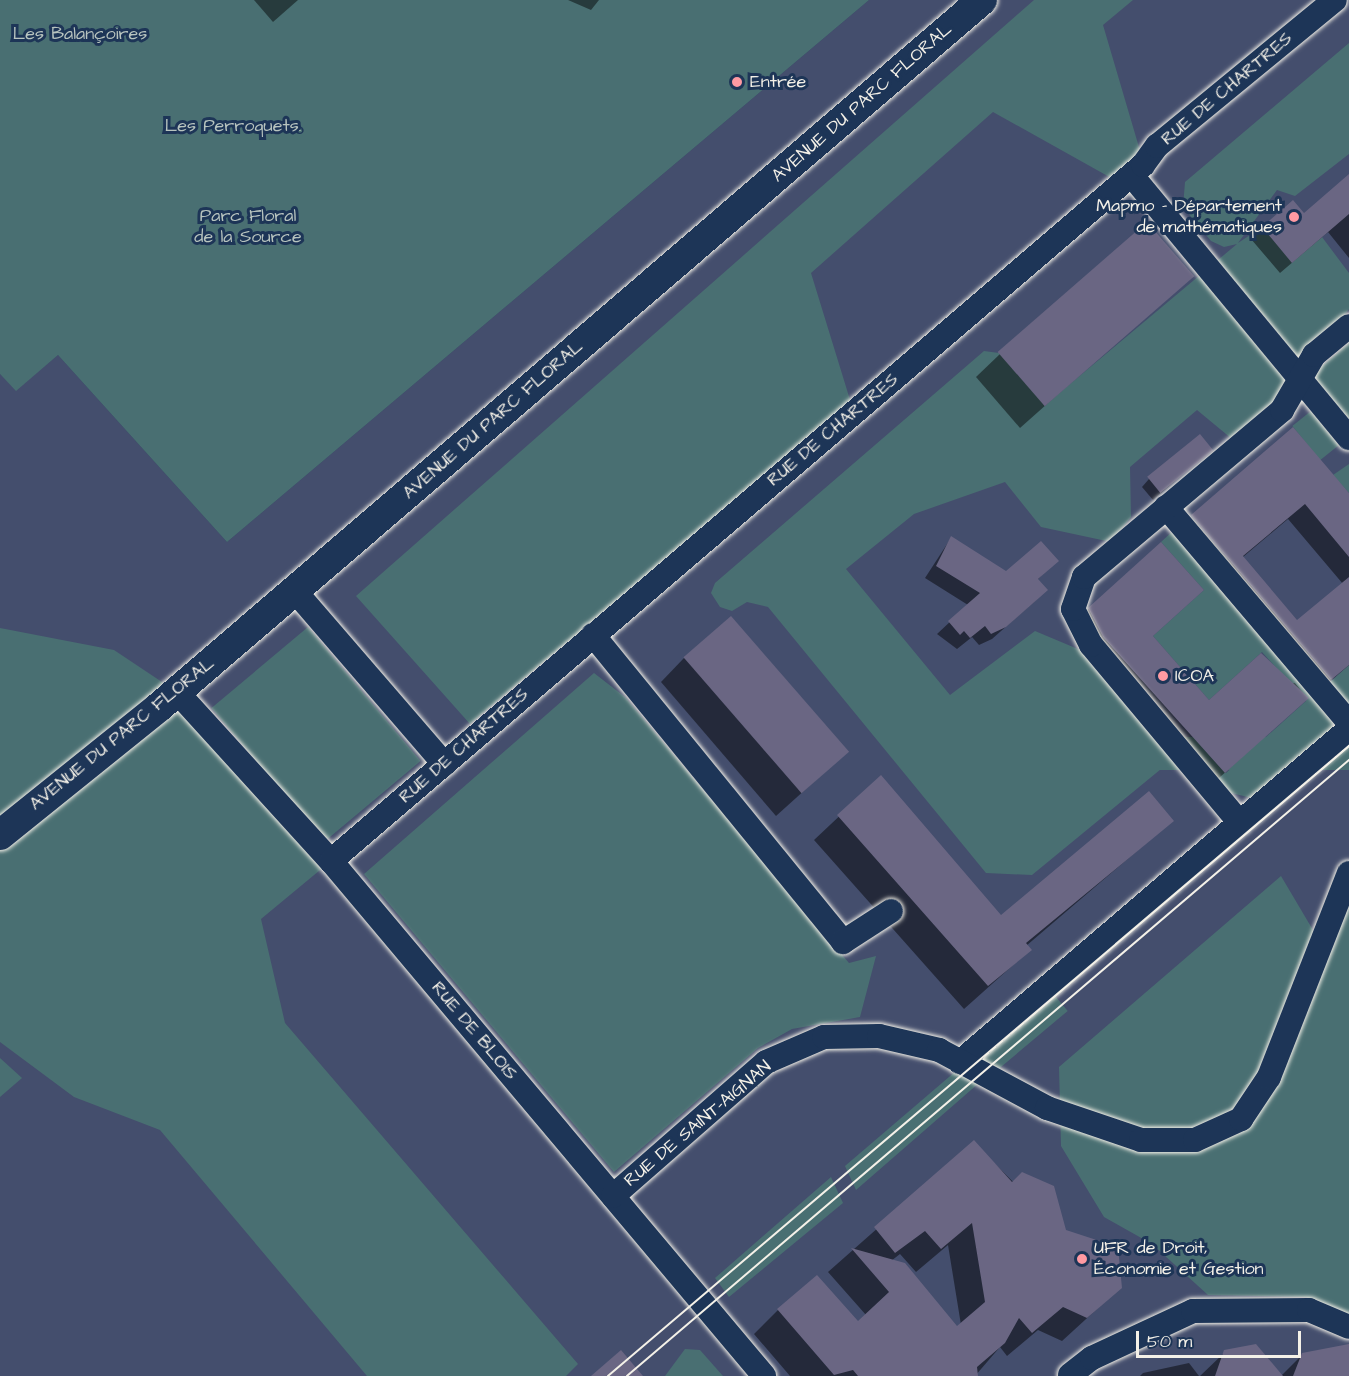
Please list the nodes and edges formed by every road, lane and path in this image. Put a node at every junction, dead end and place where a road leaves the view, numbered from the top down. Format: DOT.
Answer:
graph roads {
  1 [pos="982,0"];
  2 [pos="1335,0"];
  3 [pos="1138,183"];
  4 [pos="1349,326"];
  5 [pos="1300,376"];
  6 [pos="1349,438"];
  7 [pos="1166,507"];
  8 [pos="294,590"];
  9 [pos="594,635"];
  10 [pos="177,692"];
  11 [pos="1349,723"];
  12 [pos="1349,729"];
  13 [pos="444,764"];
  14 [pos="1240,823"];
  15 [pos="0,835"];
  16 [pos="332,861"];
  17 [pos="1349,873"];
  18 [pos="891,911"];
  19 [pos="960,1062"];
  20 [pos="613,1196"];
  21 [pos="1349,1327"];
  22 [pos="1070,1375"];
  23 [pos="764,1376"];
  1 -- 8 [label="main road, AVENUE DU PARC FLORAL"];
  2 -- 9 [label="street, RUE DE CHARTRES"];
  3 -- 5 [label="street"];
  4 -- 5 [label="street"];
  5 -- 6 [label="street"];
  5 -- 7 [label="street"];
  7 -- 11 [label="street"];
  7 -- 14 [label="street"];
  8 -- 10 [label="main road, AVENUE DU PARC FLORAL"];
  8 -- 13 [label="street"];
  9 -- 13 [label="street, RUE DE CHARTRES"];
  9 -- 18 [label="street"];
  10 -- 15 [label="main road, AVENUE DU PARC FLORAL"];
  10 -- 16 [label="street, RUE DE BLOIS"];
  12 -- 14 [label="street"];
  13 -- 16 [label="street, RUE DE CHARTRES"];
  14 -- 19 [label="street"];
  16 -- 20 [label="street, RUE DE BLOIS"];
  17 -- 19 [label="street, RUE DE SAINT-AIGNAN"];
  19 -- 20 [label="street, RUE DE SAINT-AIGNAN"];
  20 -- 23 [label="street, RUE DE BLOIS"];
  21 -- 22 [label="street"];
}
